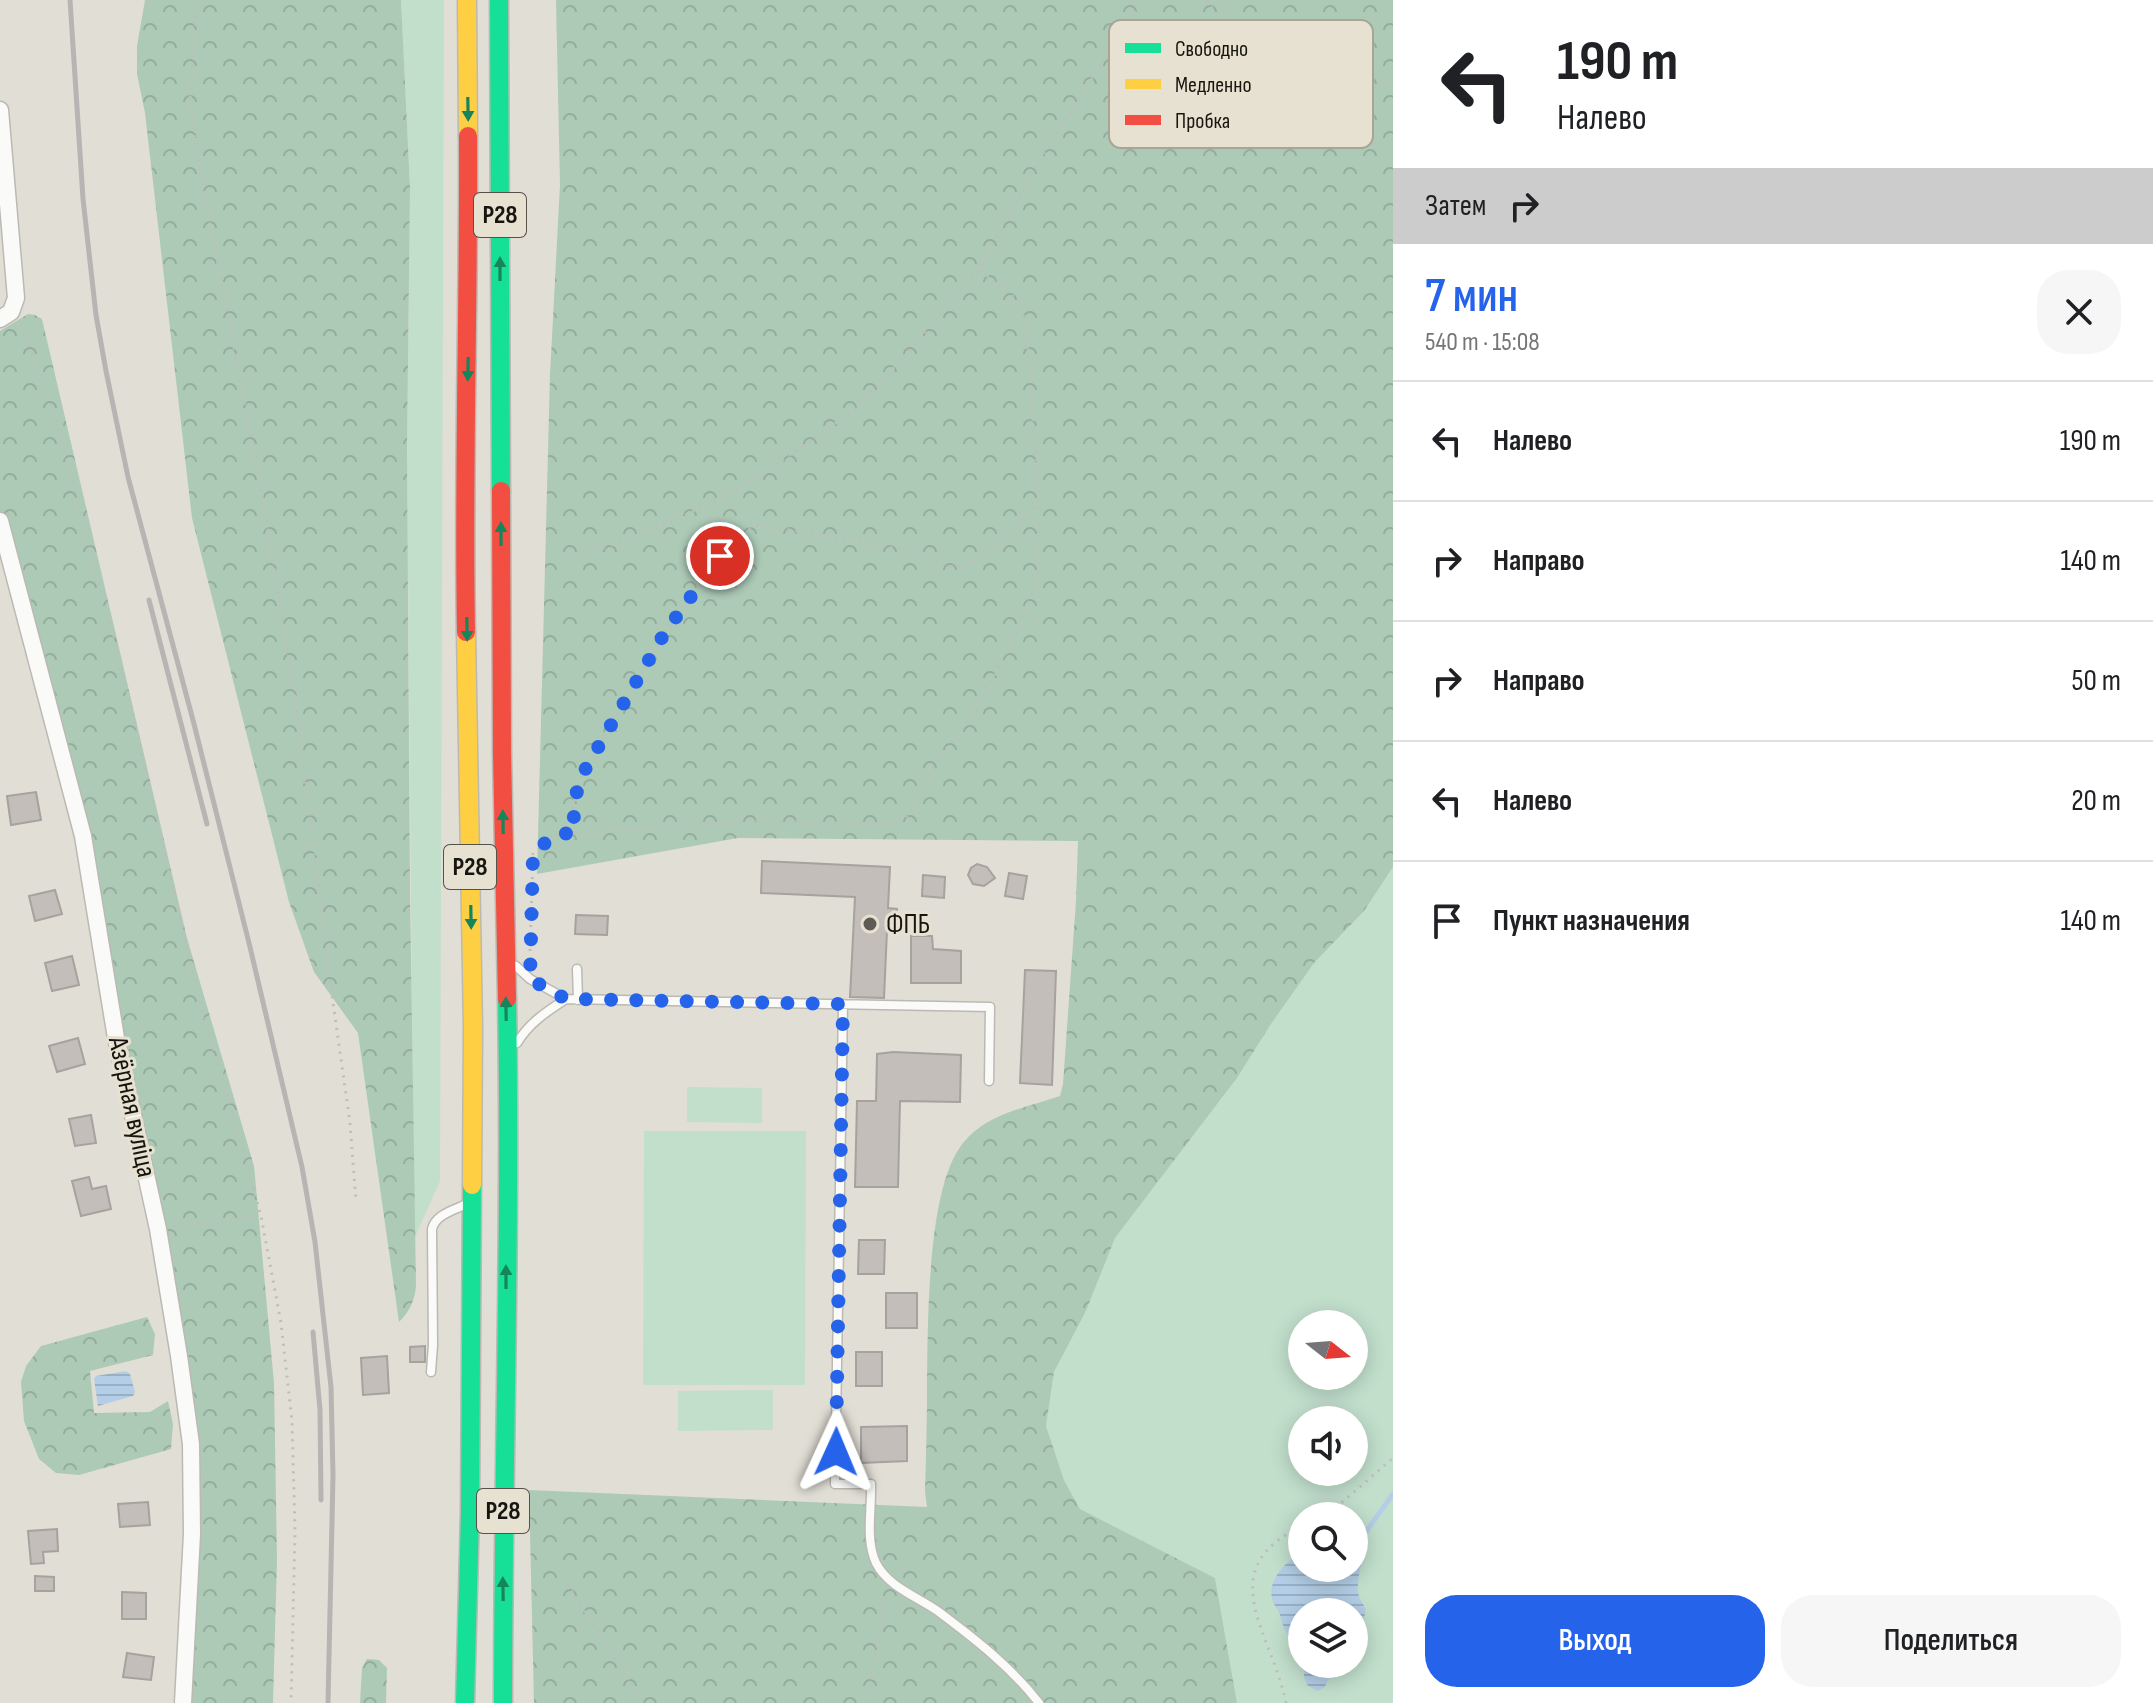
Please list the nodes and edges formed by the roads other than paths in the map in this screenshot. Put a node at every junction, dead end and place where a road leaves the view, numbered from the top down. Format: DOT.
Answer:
graph roads {
  1 [pos="467,0"];
  2 [pos="499,0"];
  3 [pos="0,110"];
  4 [pos="0,319"];
  5 [pos="0,521"];
  6 [pos="504,956"];
  7 [pos="577,969"];
  8 [pos="566,999"];
  9 [pos="578,1000"];
  10 [pos="843,1004"];
  11 [pos="506,1062"];
  12 [pos="989,1081"];
  13 [pos="472,1202"];
  14 [pos="431,1372"];
  15 [pos="183,1703"];
  16 [pos="465,1703"];
  17 [pos="503,1703"];
  18 [pos="1039,1703"];
  1 -- 13 [label="highway, Р28, one-way"];
  6 -- 2 [label="highway, Р28, one-way"];
  3 -- 4 [label="street"];
  5 -- 15 [label="street, Азёрная вуліца"];
  6 -- 8 [label="lane"];
  11 -- 6 [label="highway, Р28, one-way"];
  7 -- 9 [label="lane"];
  8 -- 9 [label="lane"];
  8 -- 11 [label="lane"];
  9 -- 10 [label="lane"];
  10 -- 12 [label="lane"];
  10 -- 18 [label="lane"];
  17 -- 11 [label="highway, Р28, one-way"];
  13 -- 14 [label="lane"];
  13 -- 16 [label="highway, Р28"];
}
